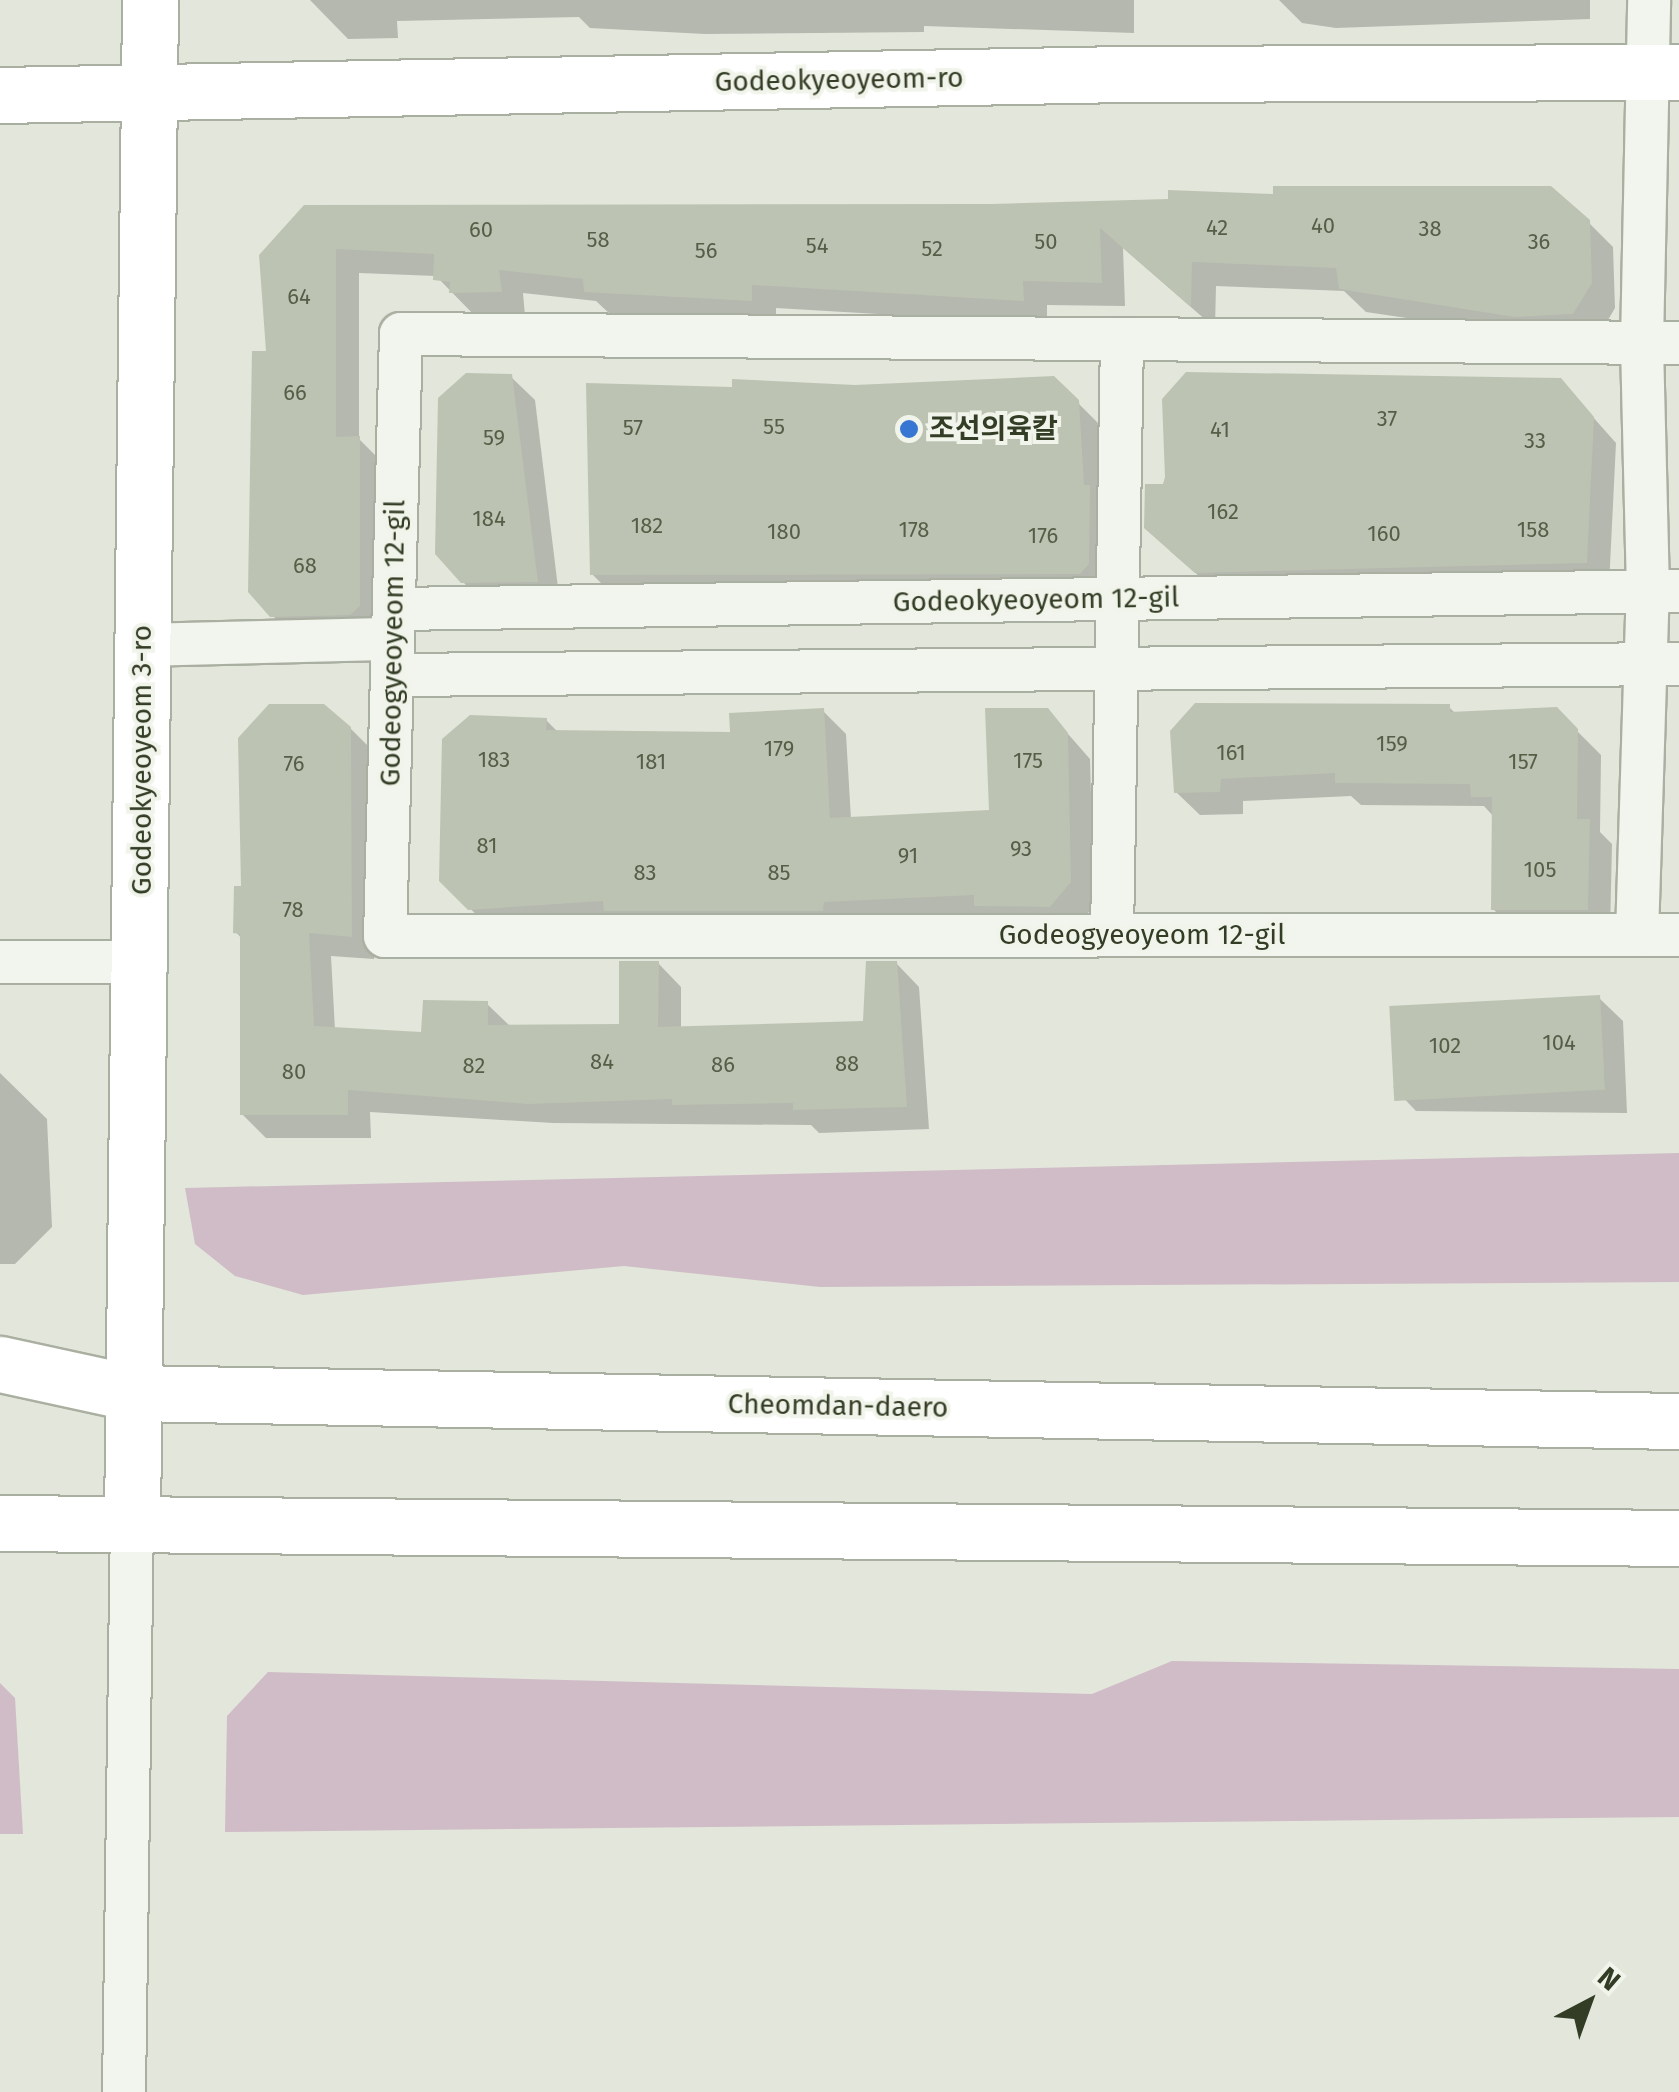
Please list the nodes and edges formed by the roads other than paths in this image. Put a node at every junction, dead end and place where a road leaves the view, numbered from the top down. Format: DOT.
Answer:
graph roads {
  1 [pos="150,0"];
  2 [pos="1649,0"];
  3 [pos="1663,72"];
  4 [pos="0,95"];
  5 [pos="149,95"];
  6 [pos="1122,339"];
  7 [pos="1661,343"];
  8 [pos="1663,591"];
  9 [pos="1121,598"];
  10 [pos="393,641"];
  11 [pos="142,646"];
  12 [pos="1660,664"];
  13 [pos="1118,669"];
  14 [pos="1637,934"];
  15 [pos="1679,934"];
  16 [pos="1112,935"];
  17 [pos="0,962"];
  18 [pos="142,962"];
  19 [pos="0,1364"];
  20 [pos="134,1393"];
  21 [pos="1679,1421"];
  22 [pos="132,1520"];
  23 [pos="0,1522"];
  24 [pos="1679,1538"];
  25 [pos="124,2092"];
  1 -- 5 [label="street, Godeokyeoyeom 3-ro"];
  2 -- 3 [label="street"];
  3 -- 5 [label="street, Godeokyeoyeom-ro"];
  3 -- 7 [label="street"];
  4 -- 5 [label="street, Godeokyeoyeom-ro"];
  5 -- 11 [label="street, Godeokyeoyeom 3-ro"];
  6 -- 7 [label="street, Godeogyeoyeom 12-gil"];
  6 -- 9 [label="street"];
  6 -- 10 [label="street, Godeogyeoyeom 12-gil"];
  7 -- 8 [label="street"];
  8 -- 9 [label="street, Godeokyeoyeom 12-gil"];
  8 -- 12 [label="street"];
  9 -- 10 [label="street, Godeokyeoyeom 12-gil"];
  9 -- 13 [label="street"];
  10 -- 11 [label="street"];
  10 -- 13 [label="street"];
  10 -- 16 [label="street, Godeogyeoyeom 12-gil"];
  11 -- 18 [label="street, Godeokyeoyeom 3-ro"];
  12 -- 13 [label="street"];
  12 -- 14 [label="street"];
  13 -- 16 [label="street"];
  14 -- 15 [label="street, Godeogyeoyeom 12-gil"];
  14 -- 16 [label="street, Godeogyeoyeom 12-gil"];
  17 -- 18 [label="street"];
  18 -- 20 [label="street, Godeokyeoyeom 3-ro"];
  19 -- 20 [label="street, Cheomdan-daero"];
  20 -- 21 [label="street, Cheomdan-daero"];
  20 -- 22 [label="street, Godeokyeoyeom 3-ro"];
  22 -- 23 [label="street"];
  22 -- 24 [label="street"];
  22 -- 25 [label="street"];
}
